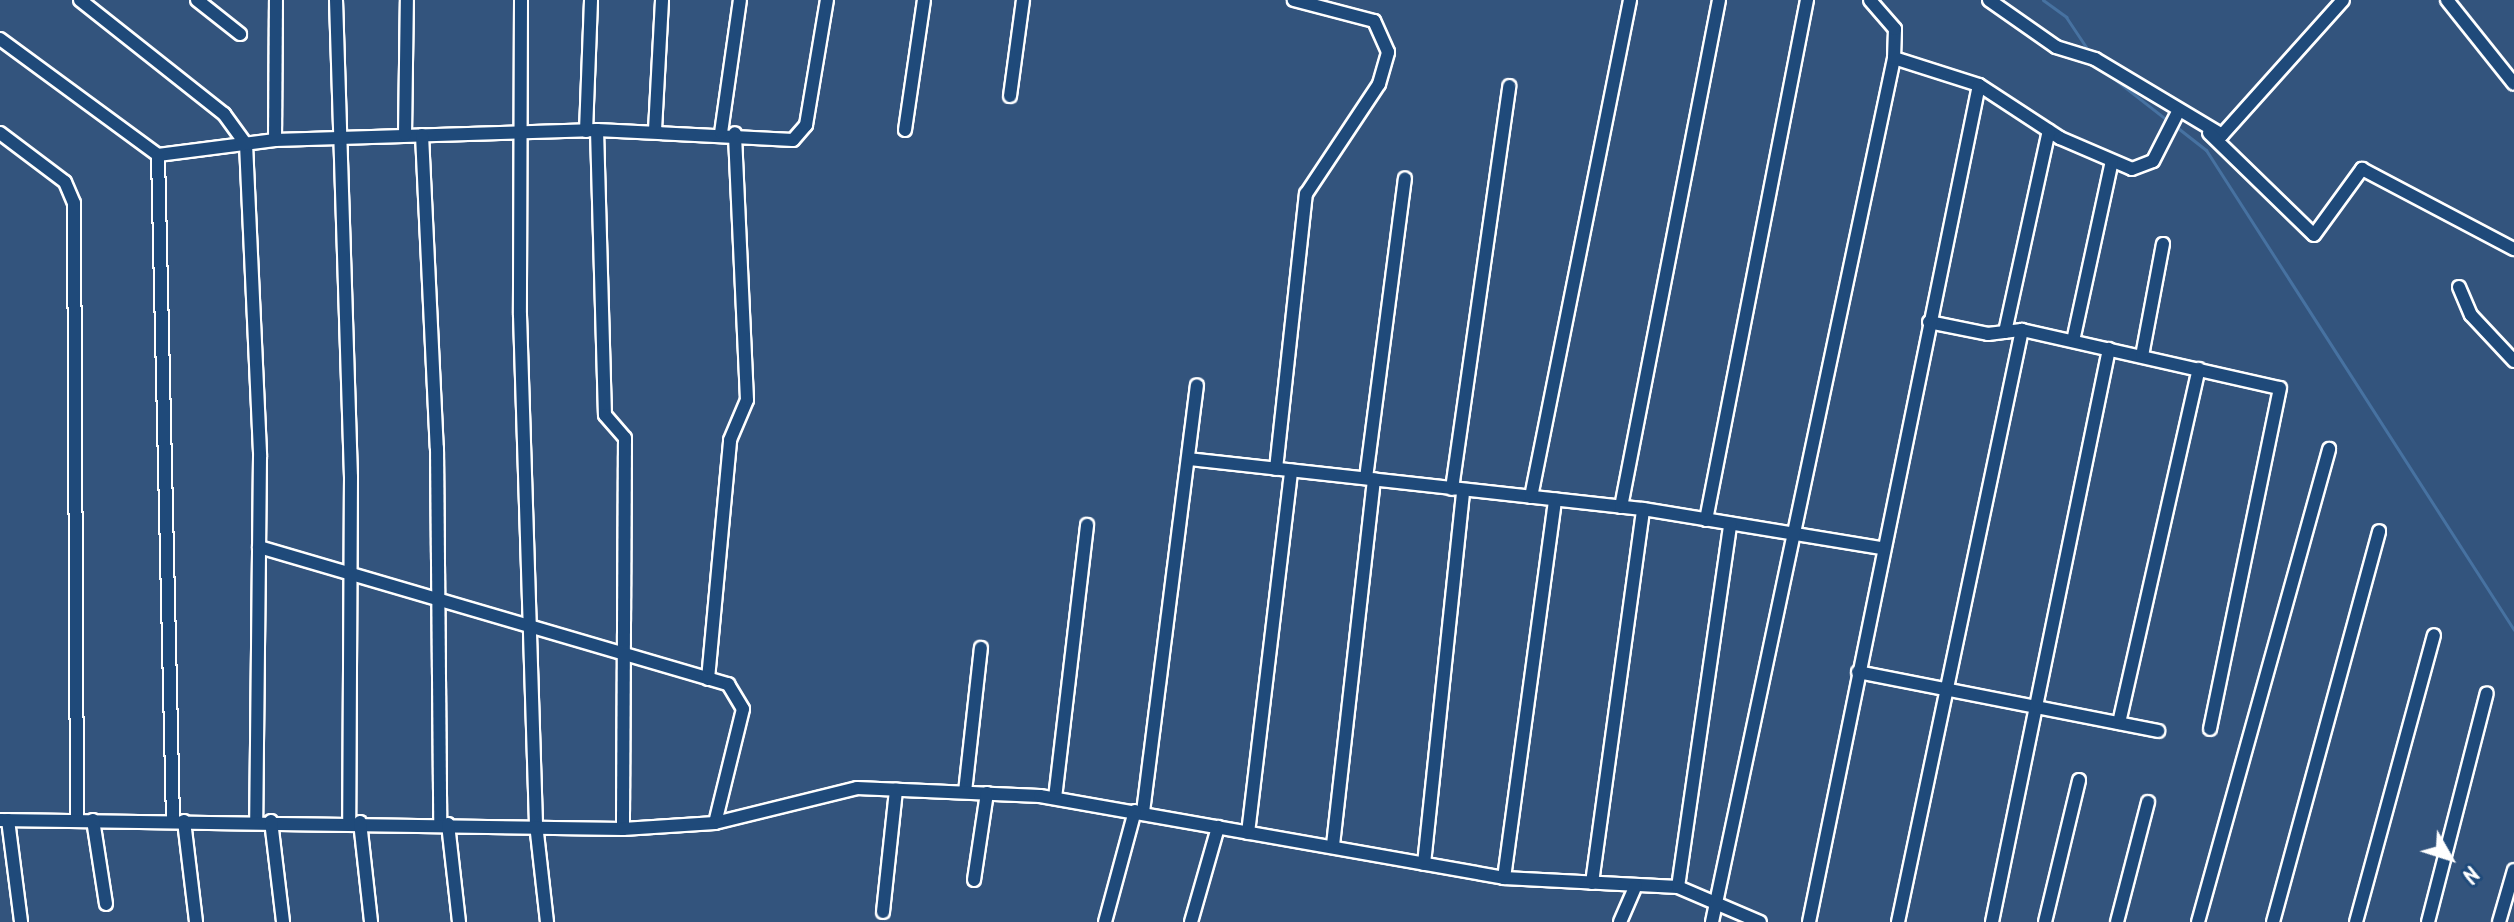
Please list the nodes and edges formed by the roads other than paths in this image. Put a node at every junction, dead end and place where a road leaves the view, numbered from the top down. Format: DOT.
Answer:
graph roads {
  1 [pos="80,0"];
  2 [pos="197,0"];
  3 [pos="276,0"];
  4 [pos="336,0"];
  5 [pos="407,0"];
  6 [pos="521,0"];
  7 [pos="591,0"];
  8 [pos="662,0"];
  9 [pos="740,0"];
  10 [pos="827,0"];
  11 [pos="924,0"];
  12 [pos="1023,0"];
  13 [pos="1294,0"];
  14 [pos="1630,0"];
  15 [pos="1719,0"];
  16 [pos="1807,0"];
  17 [pos="1870,0"];
  18 [pos="1989,0"];
  19 [pos="2343,0"];
  20 [pos="2447,0"];
  21 [pos="240,34"];
  22 [pos="0,39"];
  23 [pos="1894,58"];
  24 [pos="2514,84"];
  25 [pos="1979,85"];
  26 [pos="1509,86"];
  27 [pos="1010,96"];
  28 [pos="2178,112"];
  29 [pos="591,130"];
  30 [pos="655,130"];
  31 [pos="905,130"];
  32 [pos="2049,131"];
  33 [pos="2208,132"];
  34 [pos="0,133"];
  35 [pos="721,133"];
  36 [pos="735,133"];
  37 [pos="405,135"];
  38 [pos="422,135"];
  39 [pos="515,135"];
  40 [pos="336,137"];
  41 [pos="275,140"];
  42 [pos="246,144"];
  43 [pos="158,155"];
  44 [pos="2112,161"];
  45 [pos="1405,179"];
  46 [pos="2163,244"];
  47 [pos="2514,249"];
  48 [pos="2459,287"];
  49 [pos="1929,322"];
  50 [pos="2022,330"];
  51 [pos="2005,332"];
  52 [pos="2073,341"];
  53 [pos="2109,349"];
  54 [pos="2142,356"];
  55 [pos="2514,361"];
  56 [pos="2199,369"];
  57 [pos="1197,385"];
  58 [pos="2329,449"];
  59 [pos="1189,459"];
  60 [pos="1276,469"];
  61 [pos="1291,471"];
  62 [pos="1370,479"];
  63 [pos="1457,490"];
  64 [pos="1531,497"];
  65 [pos="1555,499"];
  66 [pos="1621,507"];
  67 [pos="1643,509"];
  68 [pos="1706,520"];
  69 [pos="1730,524"];
  70 [pos="1087,525"];
  71 [pos="2379,531"];
  72 [pos="1795,534"];
  73 [pos="259,547"];
  74 [pos="1882,548"];
  75 [pos="349,571"];
  76 [pos="437,599"];
  77 [pos="532,627"];
  78 [pos="2434,635"];
  79 [pos="981,648"];
  80 [pos="625,655"];
  81 [pos="1858,672"];
  82 [pos="708,679"];
  83 [pos="1948,689"];
  84 [pos="2487,693"];
  85 [pos="2036,706"];
  86 [pos="2119,723"];
  87 [pos="2210,729"];
  88 [pos="2158,731"];
  89 [pos="2079,780"];
  90 [pos="896,790"];
  91 [pos="965,792"];
  92 [pos="987,793"];
  93 [pos="1055,798"];
  94 [pos="2148,802"];
  95 [pos="1139,811"];
  96 [pos="4,820"];
  97 [pos="77,820"];
  98 [pos="93,820"];
  99 [pos="179,821"];
  100 [pos="256,821"];
  101 [pos="271,821"];
  102 [pos="354,822"];
  103 [pos="715,823"];
  104 [pos="444,824"];
  105 [pos="536,824"];
  106 [pos="1218,827"];
  107 [pos="623,829"];
  108 [pos="1248,833"];
  109 [pos="1333,845"];
  110 [pos="1424,864"];
  111 [pos="2514,870"];
  112 [pos="1504,878"];
  113 [pos="974,880"];
  114 [pos="1592,883"];
  115 [pos="1636,885"];
  116 [pos="1678,887"];
  117 [pos="106,904"];
  118 [pos="1721,904"];
  119 [pos="883,912"];
  120 [pos="21,922"];
  121 [pos="196,922"];
  122 [pos="283,922"];
  123 [pos="371,922"];
  124 [pos="459,922"];
  125 [pos="547,922"];
  126 [pos="1105,922"];
  127 [pos="1191,922"];
  128 [pos="1620,922"];
  129 [pos="1712,922"];
  130 [pos="1760,922"];
  131 [pos="1809,922"];
  132 [pos="1898,922"];
  133 [pos="1992,922"];
  134 [pos="2045,922"];
  135 [pos="2117,922"];
  136 [pos="2198,922"];
  137 [pos="2273,922"];
  138 [pos="2356,922"];
  139 [pos="2428,922"];
  140 [pos="2499,922"];
  1 -- 42 [label="street"];
  2 -- 21 [label="street"];
  3 -- 41 [label="street"];
  4 -- 40 [label="street"];
  5 -- 37 [label="street"];
  6 -- 39 [label="street"];
  7 -- 29 [label="street"];
  8 -- 30 [label="street"];
  9 -- 35 [label="street"];
  10 -- 36 [label="street"];
  11 -- 31 [label="street"];
  12 -- 27 [label="street"];
  13 -- 60 [label="street"];
  14 -- 64 [label="street"];
  15 -- 66 [label="street"];
  16 -- 68 [label="street"];
  17 -- 23 [label="street"];
  18 -- 28 [label="street"];
  19 -- 33 [label="street"];
  20 -- 24 [label="street"];
  22 -- 43 [label="street"];
  23 -- 25 [label="street"];
  23 -- 72 [label="street"];
  25 -- 32 [label="street"];
  25 -- 49 [label="street"];
  26 -- 63 [label="street"];
  28 -- 33 [label="street"];
  28 -- 44 [label="street"];
  29 -- 30 [label="street"];
  29 -- 39 [label="street"];
  29 -- 80 [label="street"];
  30 -- 35 [label="street"];
  32 -- 44 [label="street"];
  32 -- 51 [label="street"];
  33 -- 47 [label="street"];
  34 -- 97 [label="street"];
  35 -- 36 [label="street"];
  36 -- 82 [label="street"];
  37 -- 38 [label="street"];
  37 -- 40 [label="street"];
  38 -- 39 [label="street"];
  38 -- 76 [label="street"];
  39 -- 77 [label="street"];
  40 -- 41 [label="street"];
  40 -- 75 [label="street"];
  41 -- 42 [label="street"];
  42 -- 43 [label="street"];
  42 -- 73 [label="street"];
  43 -- 99 [label="street"];
  44 -- 52 [label="street"];
  45 -- 62 [label="street"];
  46 -- 54 [label="street"];
  48 -- 55 [label="street"];
  49 -- 51 [label="street"];
  49 -- 74 [label="street"];
  50 -- 51 [label="street"];
  50 -- 52 [label="street"];
  50 -- 83 [label="street"];
  52 -- 53 [label="street"];
  53 -- 54 [label="street"];
  53 -- 85 [label="street"];
  54 -- 56 [label="street"];
  56 -- 86 [label="street"];
  56 -- 87 [label="street"];
  57 -- 59 [label="street"];
  58 -- 136 [label="street"];
  59 -- 60 [label="street"];
  59 -- 95 [label="street"];
  60 -- 61 [label="street"];
  61 -- 62 [label="street"];
  61 -- 108 [label="street"];
  62 -- 63 [label="street"];
  62 -- 109 [label="street"];
  63 -- 64 [label="street"];
  63 -- 110 [label="street"];
  64 -- 65 [label="street"];
  65 -- 66 [label="street"];
  65 -- 112 [label="street"];
  66 -- 67 [label="street"];
  67 -- 68 [label="street"];
  67 -- 114 [label="street"];
  68 -- 69 [label="street"];
  69 -- 72 [label="street"];
  69 -- 116 [label="street"];
  70 -- 93 [label="street"];
  71 -- 137 [label="street"];
  72 -- 74 [label="street"];
  72 -- 118 [label="street"];
  73 -- 75 [label="street"];
  73 -- 100 [label="street"];
  74 -- 81 [label="street"];
  75 -- 76 [label="street"];
  75 -- 102 [label="street"];
  76 -- 77 [label="street"];
  76 -- 104 [label="street"];
  77 -- 80 [label="street"];
  77 -- 105 [label="street"];
  78 -- 138 [label="street"];
  79 -- 91 [label="street"];
  80 -- 82 [label="street"];
  80 -- 107 [label="street"];
  81 -- 83 [label="street"];
  81 -- 131 [label="street"];
  82 -- 103 [label="street"];
  83 -- 85 [label="street"];
  83 -- 132 [label="street"];
  84 -- 139 [label="street"];
  85 -- 86 [label="street"];
  85 -- 133 [label="street"];
  86 -- 88 [label="street"];
  89 -- 134 [label="street"];
  90 -- 91 [label="street"];
  90 -- 103 [label="street"];
  90 -- 119 [label="street"];
  91 -- 92 [label="street"];
  92 -- 93 [label="street"];
  92 -- 113 [label="street"];
  93 -- 95 [label="street"];
  94 -- 135 [label="street"];
  95 -- 106 [label="street"];
  95 -- 126 [label="street"];
  96 -- 97 [label="street"];
  96 -- 120 [label="street"];
  97 -- 98 [label="street"];
  98 -- 99 [label="street"];
  98 -- 117 [label="street"];
  99 -- 100 [label="street"];
  99 -- 121 [label="street"];
  100 -- 101 [label="street"];
  101 -- 102 [label="street"];
  101 -- 122 [label="street"];
  102 -- 104 [label="street"];
  102 -- 123 [label="street"];
  103 -- 107 [label="street"];
  104 -- 105 [label="street"];
  104 -- 124 [label="street"];
  105 -- 107 [label="street"];
  105 -- 125 [label="street"];
  106 -- 108 [label="street"];
  106 -- 127 [label="street"];
  108 -- 109 [label="street"];
  109 -- 110 [label="street"];
  110 -- 112 [label="street"];
  111 -- 140 [label="street"];
  112 -- 114 [label="street"];
  114 -- 115 [label="street"];
  115 -- 116 [label="street"];
  115 -- 128 [label="street"];
  116 -- 118 [label="street"];
  118 -- 129 [label="street"];
  118 -- 130 [label="street"];
}
